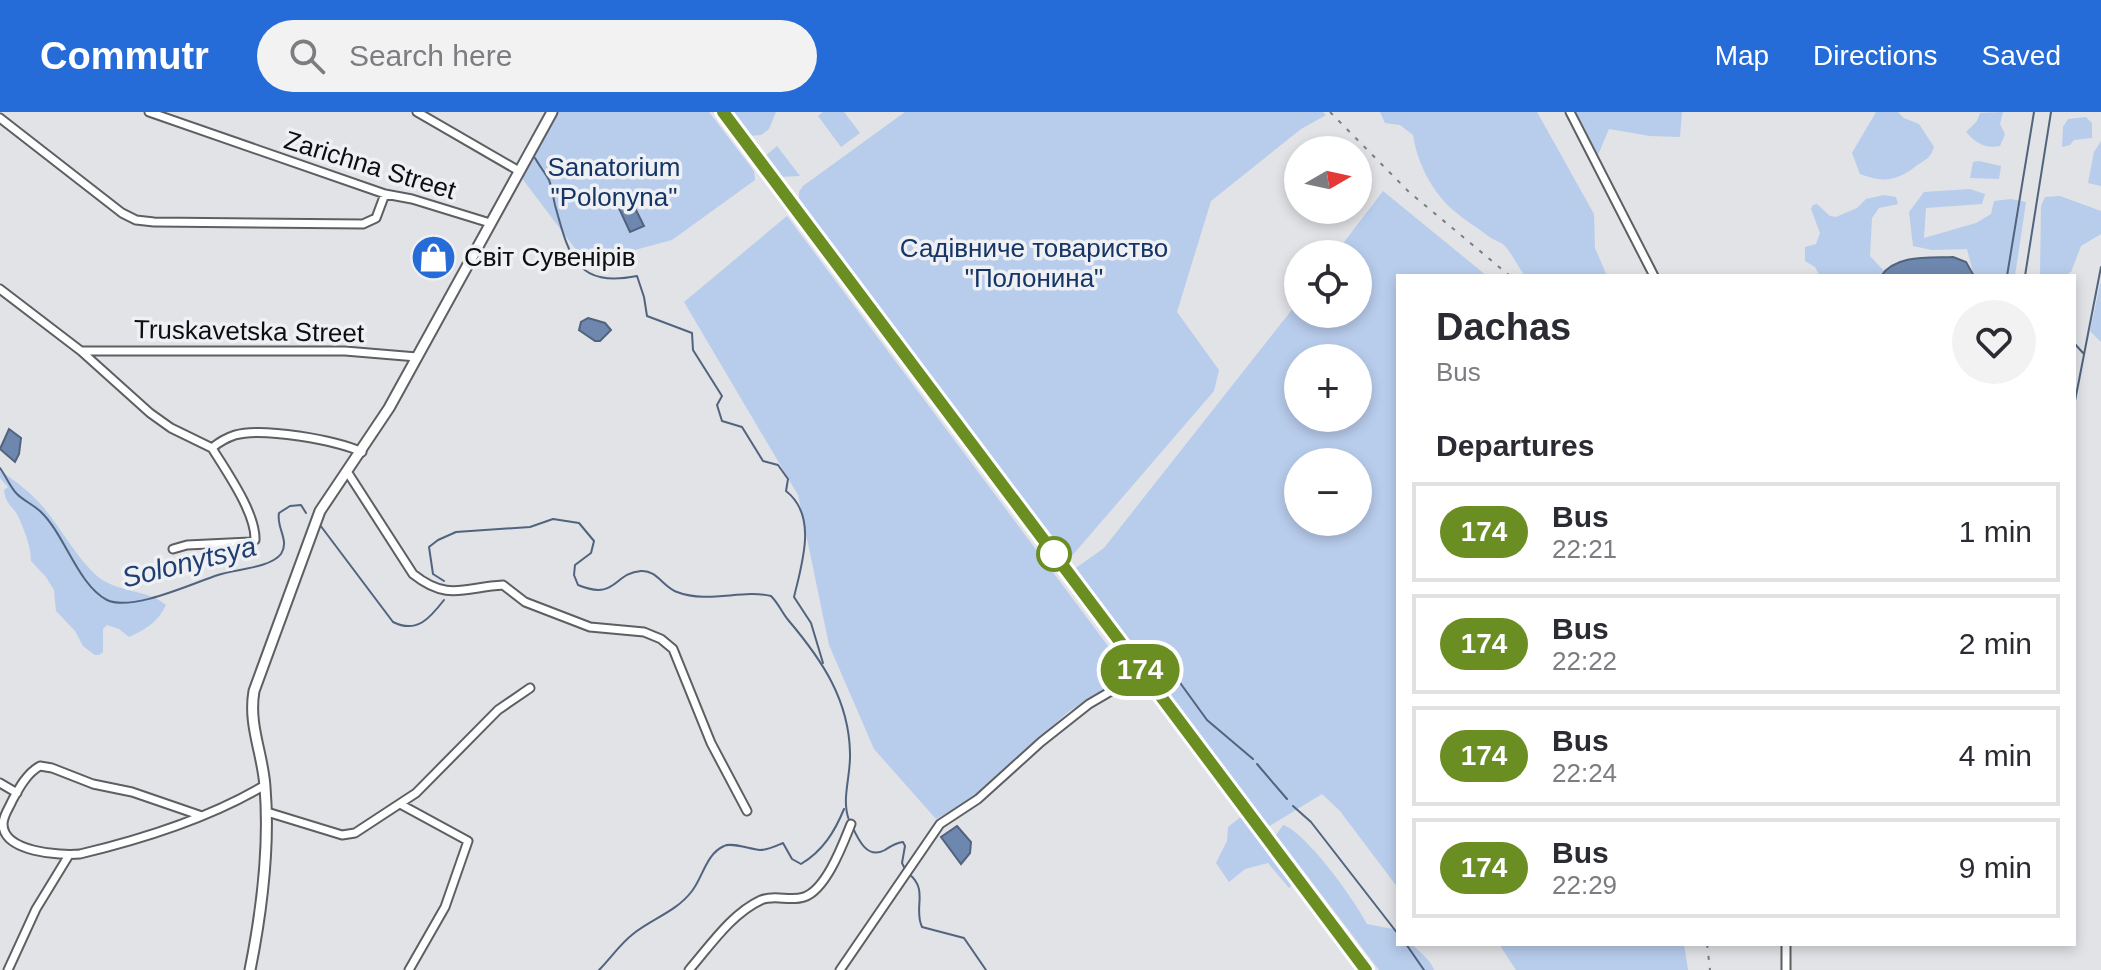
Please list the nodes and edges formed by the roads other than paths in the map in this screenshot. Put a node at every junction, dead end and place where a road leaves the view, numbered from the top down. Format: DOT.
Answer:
graph roads {
  1 [pos="149,112"];
  2 [pos="417,112"];
  3 [pos="552,112"];
  4 [pos="723,112"];
  5 [pos="1570,112"];
  6 [pos="0,118"];
  7 [pos="519,171"];
  8 [pos="385,194"];
  9 [pos="490,223"];
  10 [pos="1653,274"];
  11 [pos="0,289"];
  12 [pos="81,351"];
  13 [pos="417,357"];
  14 [pos="212,448"];
  15 [pos="362,452"];
  16 [pos="348,473"];
  17 [pos="173,549"];
  18 [pos="1142,673"];
  19 [pos="530,688"];
  20 [pos="0,783"];
  21 [pos="265,785"];
  22 [pos="17,793"];
  23 [pos="400,804"];
  24 [pos="747,811"];
  25 [pos="267,812"];
  26 [pos="199,815"];
  27 [pos="851,824"];
  28 [pos="69,855"];
  29 [pos="1786,946"];
  30 [pos="8,970"];
  31 [pos="250,970"];
  32 [pos="409,970"];
  33 [pos="689,970"];
  34 [pos="840,970"];
  35 [pos="1366,970"];
  36 [pos="1786,970"];
  1 -- 8 [label="street, Zarichna Street"];
  2 -- 7 [label="street, Zarichna Street"];
  3 -- 7 [label="street"];
  4 -- 18 [label="street"];
  5 -- 10 [label="street"];
  6 -- 8 [label="street"];
  7 -- 9 [label="street"];
  8 -- 9 [label="street, Zarichna Street"];
  9 -- 13 [label="street"];
  11 -- 12 [label="street"];
  12 -- 13 [label="street, Truskavetska Street"];
  12 -- 14 [label="street"];
  13 -- 15 [label="street"];
  14 -- 15 [label="street"];
  14 -- 17 [label="street"];
  15 -- 16 [label="street"];
  16 -- 21 [label="street"];
  16 -- 24 [label="street"];
  18 -- 34 [label="street"];
  18 -- 35 [label="street"];
  19 -- 23 [label="street"];
  20 -- 22 [label="street"];
  21 -- 25 [label="street"];
  21 -- 26 [label="street"];
  22 -- 26 [label="street"];
  22 -- 28 [label="street"];
  23 -- 25 [label="street"];
  23 -- 32 [label="street"];
  25 -- 31 [label="street"];
  26 -- 28 [label="street"];
  27 -- 33 [label="street"];
  28 -- 30 [label="street"];
  29 -- 36 [label="street"];
}
